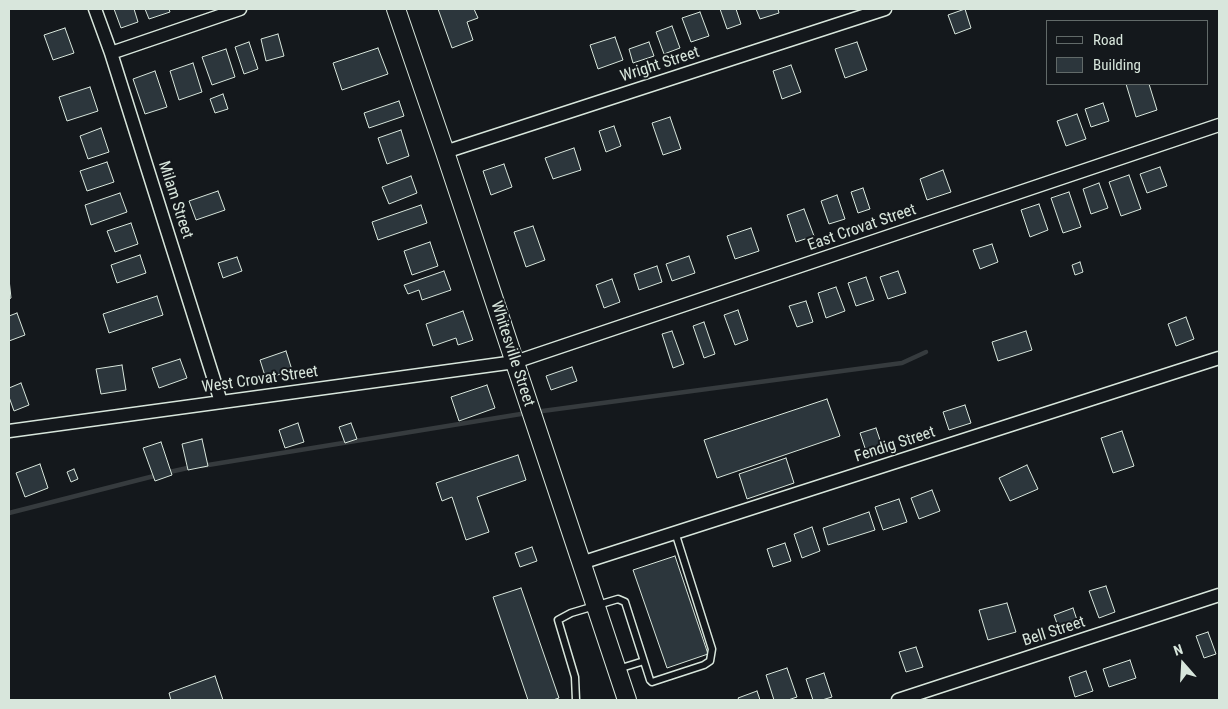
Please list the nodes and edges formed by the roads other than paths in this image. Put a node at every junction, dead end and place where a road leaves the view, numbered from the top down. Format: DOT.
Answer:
graph roads {
  1 [pos="95,9"];
  2 [pos="240,9"];
  3 [pos="396,9"];
  4 [pos="885,9"];
  5 [pos="111,53"];
  6 [pos="1219,124"];
  7 [pos="445,152"];
  8 [pos="1219,358"];
  9 [pos="515,362"];
  10 [pos="221,402"];
  11 [pos="9,431"];
  12 [pos="675,532"];
  13 [pos="581,563"];
  14 [pos="1219,595"];
  15 [pos="596,606"];
  16 [pos="644,661"];
  17 [pos="617,670"];
  18 [pos="576,700"];
  19 [pos="627,700"];
  20 [pos="898,700"];
  1 -- 5 [label="street, Milam Street"];
  2 -- 5 [label="street"];
  3 -- 7 [label="main road, Whitesville Street"];
  4 -- 7 [label="street, Wright Street"];
  5 -- 10 [label="street, Milam Street"];
  6 -- 9 [label="street, East Crovat Street"];
  7 -- 9 [label="main road, Whitesville Street"];
  8 -- 12 [label="street, Fendig Street"];
  9 -- 10 [label="street, West Crovat Street"];
  9 -- 13 [label="main road, Whitesville Street"];
  10 -- 11 [label="street, West Crovat Street"];
  12 -- 13 [label="street, Fendig Street"];
  12 -- 16 [label="lane"];
  13 -- 15 [label="main road, Whitesville Street"];
  14 -- 20 [label="street, Bell Street"];
  15 -- 16 [label="lane"];
  15 -- 17 [label="main road, Whitesville Street"];
  15 -- 18 [label="lane"];
  16 -- 17 [label="lane"];
  17 -- 19 [label="main road, Whitesville Street"];
}
